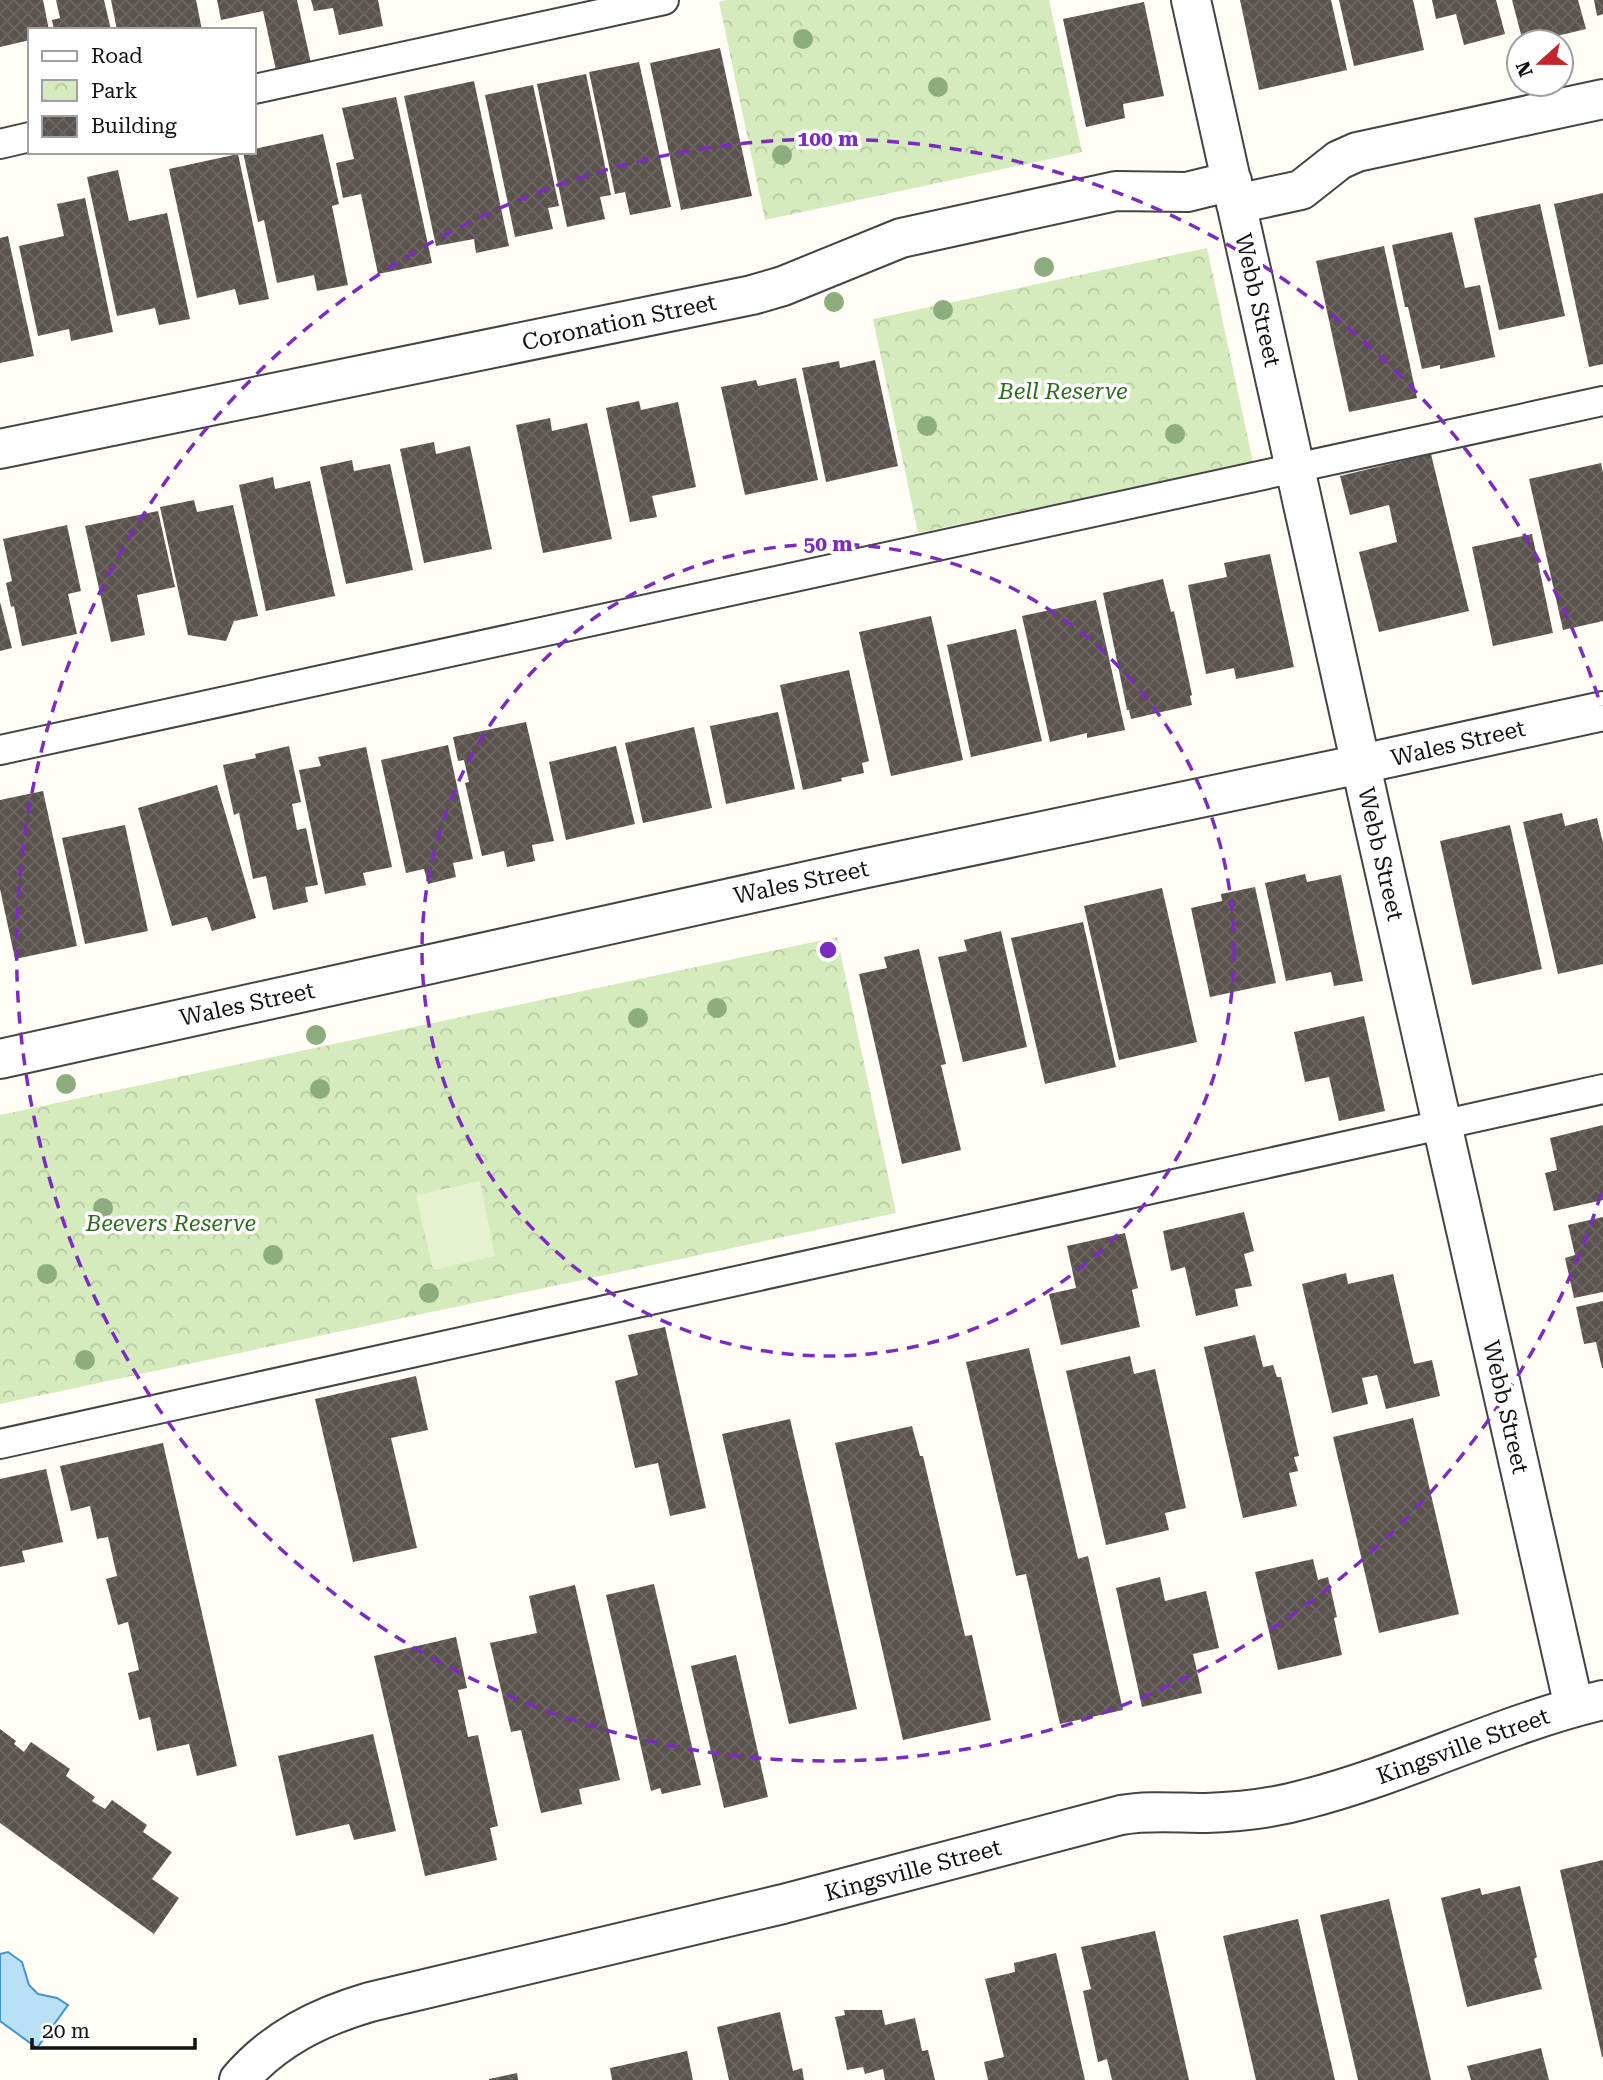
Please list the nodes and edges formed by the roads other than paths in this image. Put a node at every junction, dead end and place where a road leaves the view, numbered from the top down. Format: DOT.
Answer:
graph roads {
  1 [pos="664,0"];
  2 [pos="1191,0"];
  3 [pos="256,89"];
  4 [pos="1603,99"];
  5 [pos="28,137"];
  6 [pos="0,144"];
  7 [pos="1234,193"];
  8 [pos="1603,401"];
  9 [pos="0,449"];
  10 [pos="1295,468"];
  11 [pos="1603,711"];
  12 [pos="0,750"];
  13 [pos="1361,764"];
  14 [pos="0,1059"];
  15 [pos="1603,1088"];
  16 [pos="1442,1124"];
  17 [pos="0,1444"];
  18 [pos="1589,1703"];
  19 [pos="239,2080"];
  1 -- 3 [label="lane"];
  2 -- 7 [label="street, Webb Street"];
  4 -- 7 [label="street, Coronation Street"];
  5 -- 6 [label="lane"];
  7 -- 9 [label="street, Coronation Street"];
  7 -- 10 [label="street, Webb Street"];
  8 -- 10 [label="lane"];
  10 -- 12 [label="lane"];
  10 -- 13 [label="street, Webb Street"];
  11 -- 13 [label="street, Wales Street"];
  13 -- 14 [label="street, Wales Street"];
  13 -- 16 [label="street, Webb Street"];
  15 -- 16 [label="lane"];
  16 -- 17 [label="lane"];
  16 -- 18 [label="street, Webb Street"];
  18 -- 19 [label="street, Kingsville Street"];
}
